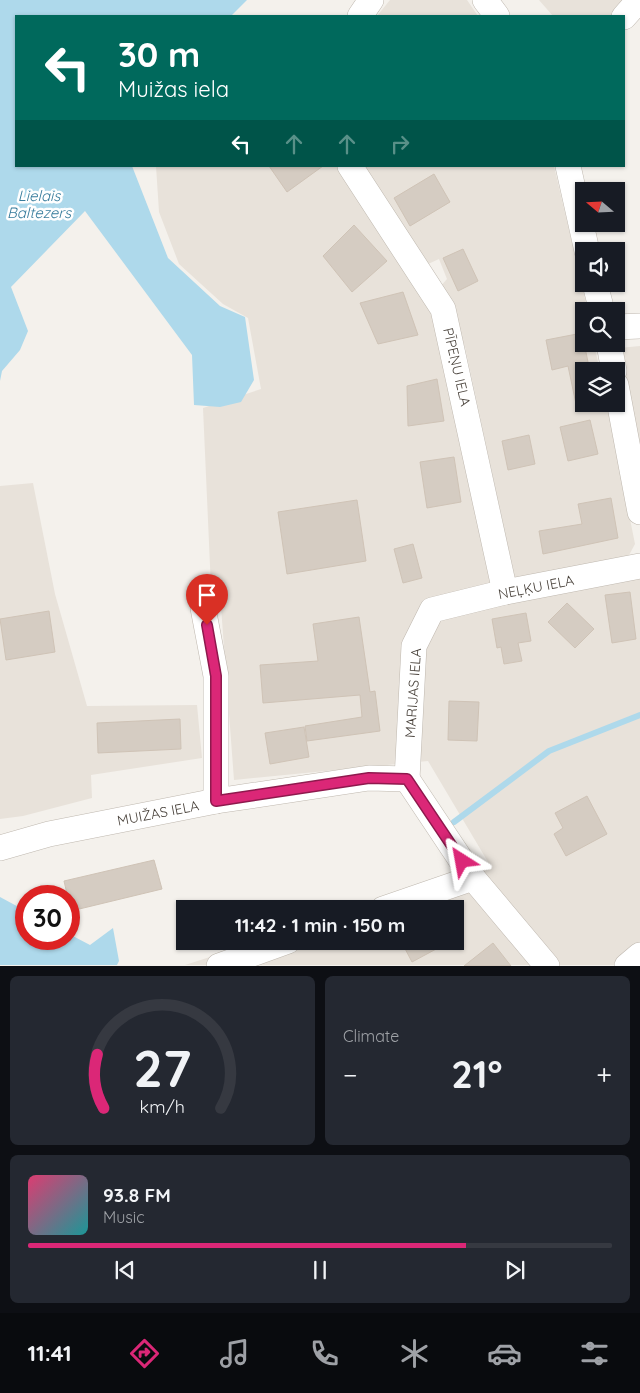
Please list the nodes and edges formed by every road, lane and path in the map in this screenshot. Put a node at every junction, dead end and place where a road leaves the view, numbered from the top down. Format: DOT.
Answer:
graph roads {
  1 [pos="372,0"];
  2 [pos="485,0"];
  3 [pos="639,0"];
  4 [pos="361,15"];
  5 [pos="496,15"];
  6 [pos="625,16"];
  7 [pos="351,167"];
  8 [pos="568,167"];
  9 [pos="585,242"];
  10 [pos="640,326"];
  11 [pos="625,327"];
  12 [pos="621,412"];
  13 [pos="640,512"];
  14 [pos="640,566"];
  15 [pos="505,592"];
  16 [pos="204,608"];
  17 [pos="432,610"];
  18 [pos="407,779"];
  19 [pos="216,801"];
  20 [pos="0,848"];
  21 [pos="473,878"];
  22 [pos="409,900"];
  23 [pos="268,950"];
  24 [pos="640,955"];
  25 [pos="243,961"];
  26 [pos="219,966"];
  27 [pos="547,966"];
  28 [pos="627,966"];
  1 -- 4 [label="street"];
  2 -- 5 [label="street"];
  3 -- 6 [label="street"];
  7 -- 15 [label="street, PĪPEŅU IELA"];
  8 -- 9 [label="street"];
  10 -- 11 [label="street"];
  12 -- 13 [label="street"];
  14 -- 15 [label="street, NEĻĶU IELA"];
  15 -- 17 [label="street, NEĻĶU IELA"];
  16 -- 19 [label="street"];
  17 -- 18 [label="street, MARIJAS IELA"];
  18 -- 19 [label="street, MUIŽAS IELA"];
  18 -- 21 [label="street"];
  19 -- 20 [label="street, MUIŽAS IELA"];
  21 -- 22 [label="street"];
  21 -- 27 [label="street"];
  23 -- 25 [label="street"];
  24 -- 28 [label="street"];
  25 -- 26 [label="street"];
}
